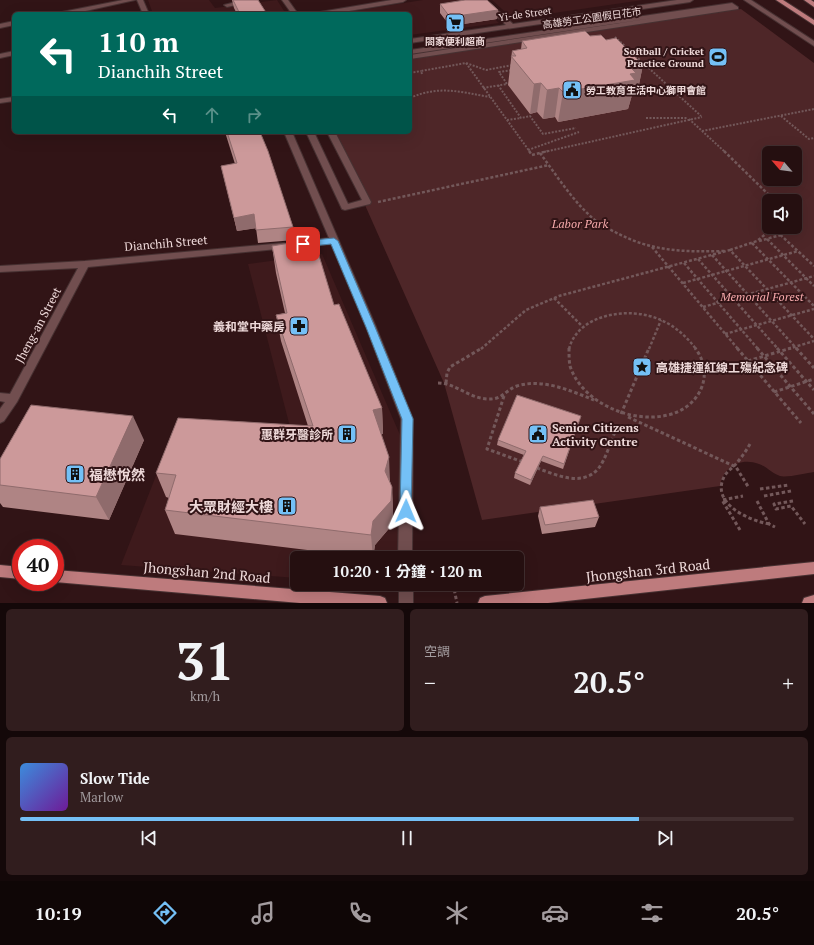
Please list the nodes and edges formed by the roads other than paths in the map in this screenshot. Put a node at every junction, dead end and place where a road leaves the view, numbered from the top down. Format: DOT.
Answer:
graph roads {
  1 [pos="132,0"];
  2 [pos="140,0"];
  3 [pos="255,0"];
  4 [pos="285,0"];
  5 [pos="403,0"];
  6 [pos="482,0"];
  7 [pos="690,0"];
  8 [pos="747,0"];
  9 [pos="779,0"];
  10 [pos="807,0"];
  11 [pos="226,5"];
  12 [pos="814,5"];
  13 [pos="72,12"];
  14 [pos="145,12"];
  15 [pos="294,12"];
  16 [pos="332,12"];
  17 [pos="814,23"];
  18 [pos="12,24"];
  19 [pos="0,26"];
  20 [pos="511,26"];
  21 [pos="412,41"];
  22 [pos="814,44"];
  23 [pos="412,52"];
  24 [pos="12,53"];
  25 [pos="0,56"];
  26 [pos="412,57"];
  27 [pos="12,99"];
  28 [pos="0,101"];
  29 [pos="289,134"];
  30 [pos="311,134"];
  31 [pos="333,134"];
  32 [pos="334,241"];
  33 [pos="85,264"];
  34 [pos="0,269"];
  35 [pos="0,397"];
  36 [pos="13,399"];
  37 [pos="0,418"];
  38 [pos="405,551"];
  39 [pos="814,568"];
  40 [pos="0,571"];
  41 [pos="12,572"];
  42 [pos="64,577"];
  43 [pos="406,591"];
  44 [pos="814,602"];
  45 [pos="380,603"];
  46 [pos="406,603"];
  47 [pos="485,603"];
  48 [pos="809,603"];
  1 -- 13 [label="street"];
  2 -- 14 [label="street"];
  3 -- 11 [label="street"];
  4 -- 15 [label="street"];
  5 -- 16 [label="street"];
  6 -- 20 [label="street"];
  7 -- 20 [label="street, Yi-de Street"];
  8 -- 22 [label="street"];
  9 -- 17 [label="main road"];
  10 -- 12 [label="main road"];
  18 -- 19 [label="street"];
  20 -- 21 [label="street, Yi-de Street"];
  23 -- 26 [label="street, 高雄勞工公園假日花市"];
  24 -- 25 [label="street"];
  27 -- 28 [label="street"];
  29 -- 32 [label="street"];
  30 -- 31 [label="street"];
  32 -- 33 [label="street, Dianchih Street"];
  32 -- 38 [label="street"];
  33 -- 34 [label="street, Dianchih Street"];
  33 -- 36 [label="street, Jheng-an Street"];
  35 -- 36 [label="street"];
  36 -- 37 [label="street, Jheng-an Street"];
  39 -- 47 [label="main road, Jhongshan 3rd Road"];
  40 -- 41 [label="main road"];
  42 -- 45 [label="main road, Jhongshan 2nd Road"];
  43 -- 46 [label="street"];
  44 -- 48 [label="main road"];
}
